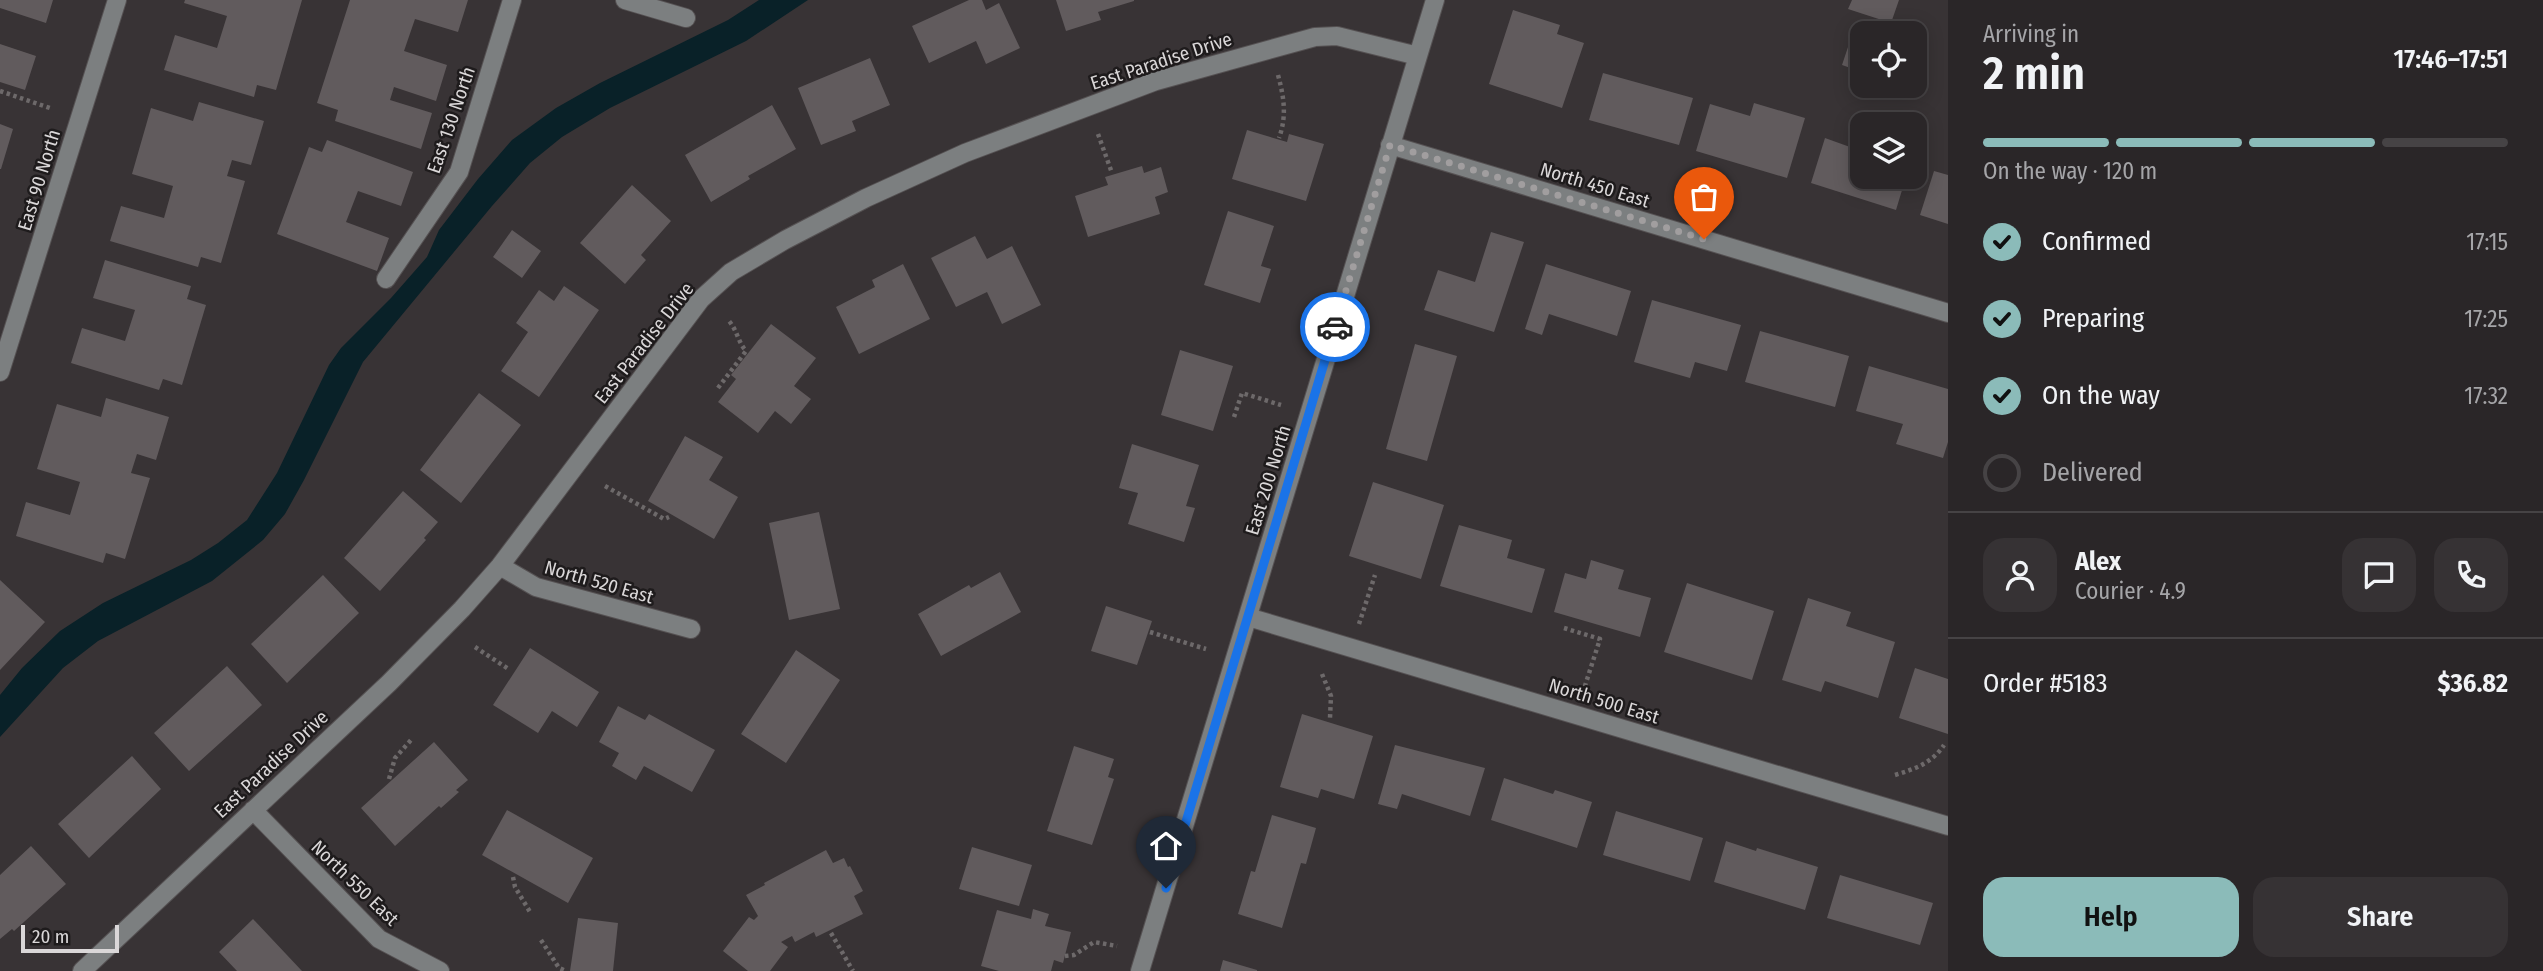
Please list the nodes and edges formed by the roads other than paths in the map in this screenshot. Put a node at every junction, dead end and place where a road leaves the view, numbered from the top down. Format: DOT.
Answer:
graph roads {
  1 [pos="117,0"];
  2 [pos="512,0"];
  3 [pos="625,0"];
  4 [pos="1435,0"];
  5 [pos="686,18"];
  6 [pos="1418,56"];
  7 [pos="1390,145"];
  8 [pos="386,279"];
  9 [pos="1948,313"];
  10 [pos="0,372"];
  11 [pos="500,566"];
  12 [pos="1248,617"];
  13 [pos="691,629"];
  14 [pos="253,810"];
  15 [pos="1948,826"];
  16 [pos="82,971"];
  17 [pos="440,971"];
  18 [pos="1140,971"];
  1 -- 10 [label="street, East 90 North"];
  2 -- 8 [label="street, East 130 North"];
  3 -- 5 [label="street"];
  4 -- 6 [label="street, East 200 North"];
  6 -- 7 [label="street, East 200 North"];
  6 -- 11 [label="street, East Paradise Drive"];
  7 -- 9 [label="street, North 450 East"];
  7 -- 12 [label="street, East 200 North"];
  11 -- 13 [label="street, North 520 East"];
  11 -- 14 [label="street, East Paradise Drive"];
  12 -- 15 [label="street, North 500 East"];
  12 -- 18 [label="street, East 200 North"];
  14 -- 16 [label="street, East Paradise Drive"];
  14 -- 17 [label="street, North 550 East"];
}
